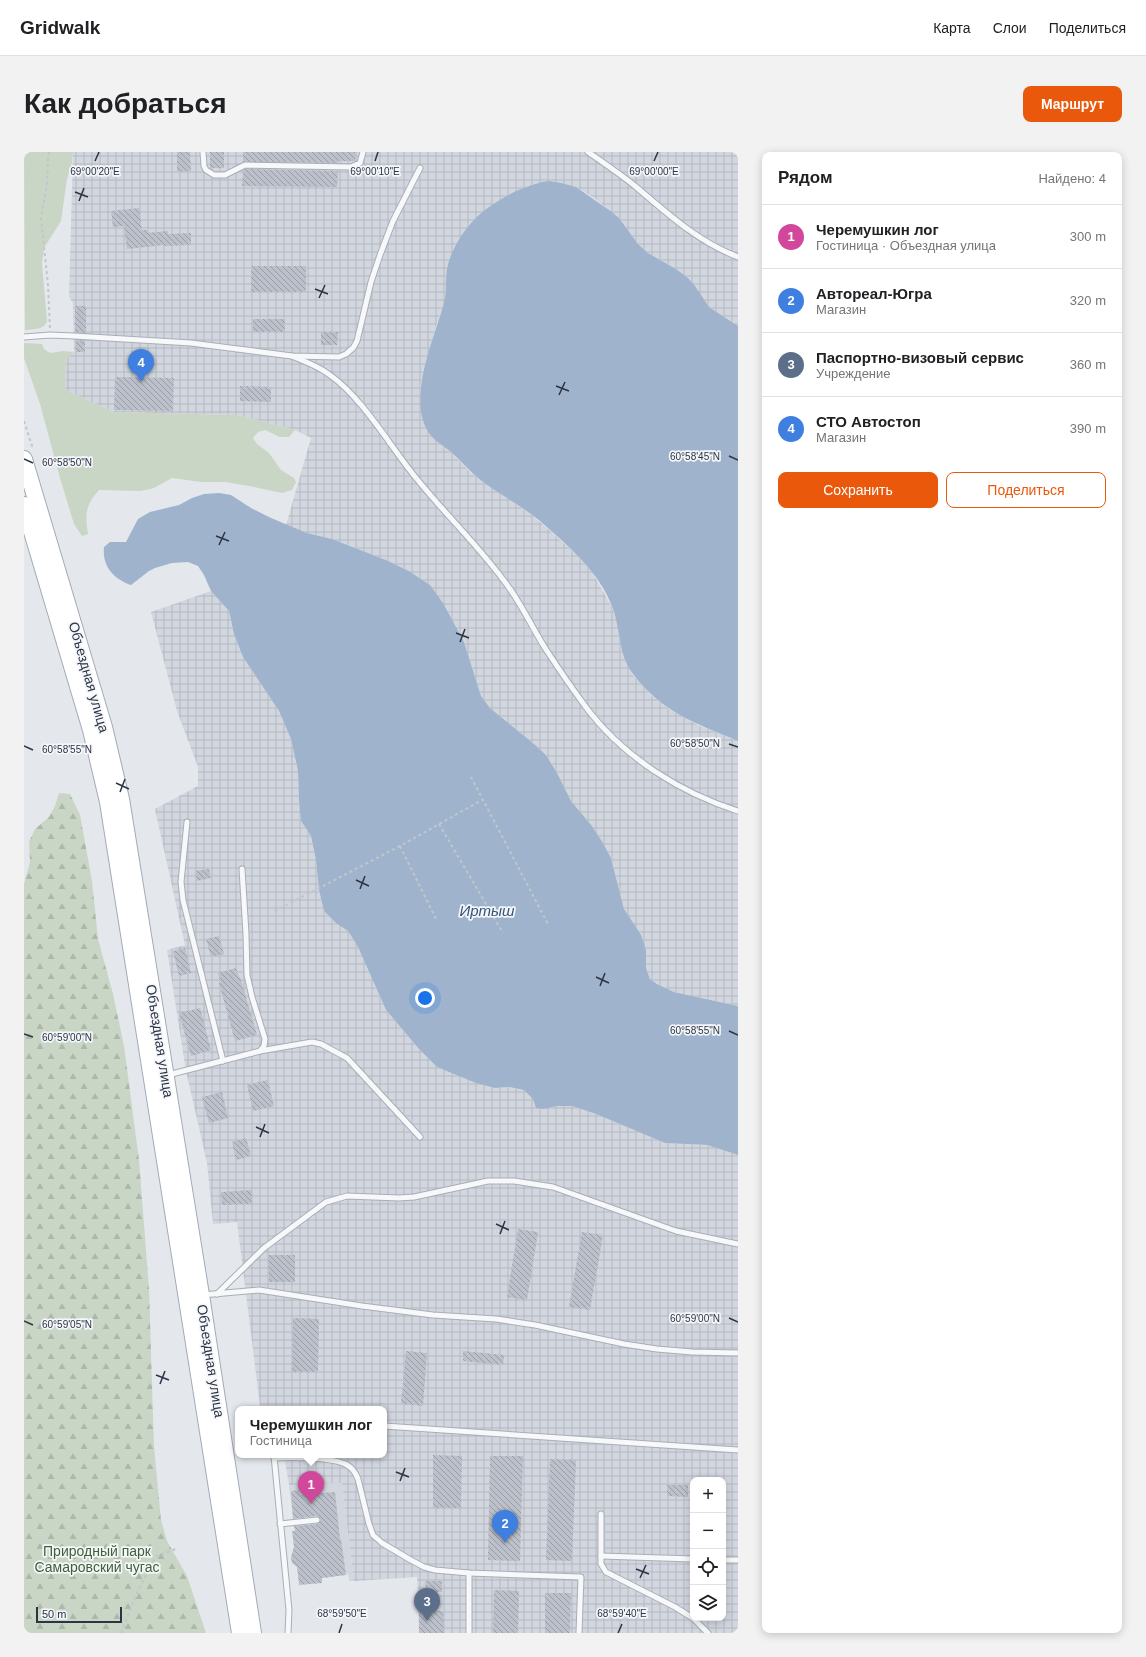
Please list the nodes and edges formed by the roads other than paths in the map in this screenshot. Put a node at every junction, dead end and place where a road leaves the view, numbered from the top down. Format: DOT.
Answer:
graph roads {
  1 [pos="204,152"];
  2 [pos="363,152"];
  3 [pos="588,152"];
  4 [pos="420,168"];
  5 [pos="738,258"];
  6 [pos="24,337"];
  7 [pos="292,356"];
  8 [pos="24,459"];
  9 [pos="24,505"];
  10 [pos="738,811"];
  11 [pos="187,822"];
  12 [pos="242,869"];
  13 [pos="260,1051"];
  14 [pos="223,1061"];
  15 [pos="159,1077"];
  16 [pos="420,1137"];
  17 [pos="738,1244"];
  18 [pos="217,1294"];
  19 [pos="194,1296"];
  20 [pos="738,1353"];
  21 [pos="387,1426"];
  22 [pos="738,1450"];
  23 [pos="274,1458"];
  24 [pos="306,1458"];
  25 [pos="601,1514"];
  26 [pos="317,1520"];
  27 [pos="280,1524"];
  28 [pos="600,1556"];
  29 [pos="690,1559"];
  30 [pos="726,1560"];
  31 [pos="738,1560"];
  32 [pos="469,1574"];
  33 [pos="690,1616"];
  34 [pos="696,1621"];
  35 [pos="240,1633"];
  36 [pos="253,1633"];
  37 [pos="288,1633"];
  38 [pos="469,1633"];
  39 [pos="578,1633"];
  40 [pos="708,1633"];
  1 -- 2 [label="lane"];
  3 -- 5 [label="lane"];
  4 -- 7 [label="lane"];
  6 -- 7 [label="lane"];
  7 -- 10 [label="lane"];
  8 -- 15 [label="main road, Объездная улица"];
  9 -- 15 [label="main road, Объездная улица"];
  11 -- 14 [label="lane"];
  12 -- 13 [label="lane"];
  13 -- 14 [label="lane"];
  13 -- 16 [label="lane"];
  14 -- 15 [label="lane"];
  15 -- 19 [label="main road, Объездная улица"];
  17 -- 18 [label="lane"];
  18 -- 19 [label="lane"];
  18 -- 20 [label="lane"];
  19 -- 35 [label="main road, Объездная улица"];
  19 -- 36 [label="main road, Объездная улица"];
  21 -- 22 [label="lane"];
  23 -- 27 [label="lane"];
  24 -- 32 [label="lane"];
  25 -- 28 [label="lane"];
  26 -- 27 [label="lane"];
  27 -- 37 [label="lane"];
  28 -- 29 [label="lane"];
  28 -- 33 [label="lane"];
  30 -- 31 [label="lane"];
  32 -- 38 [label="lane"];
  32 -- 39 [label="lane"];
  34 -- 40 [label="lane"];
}
